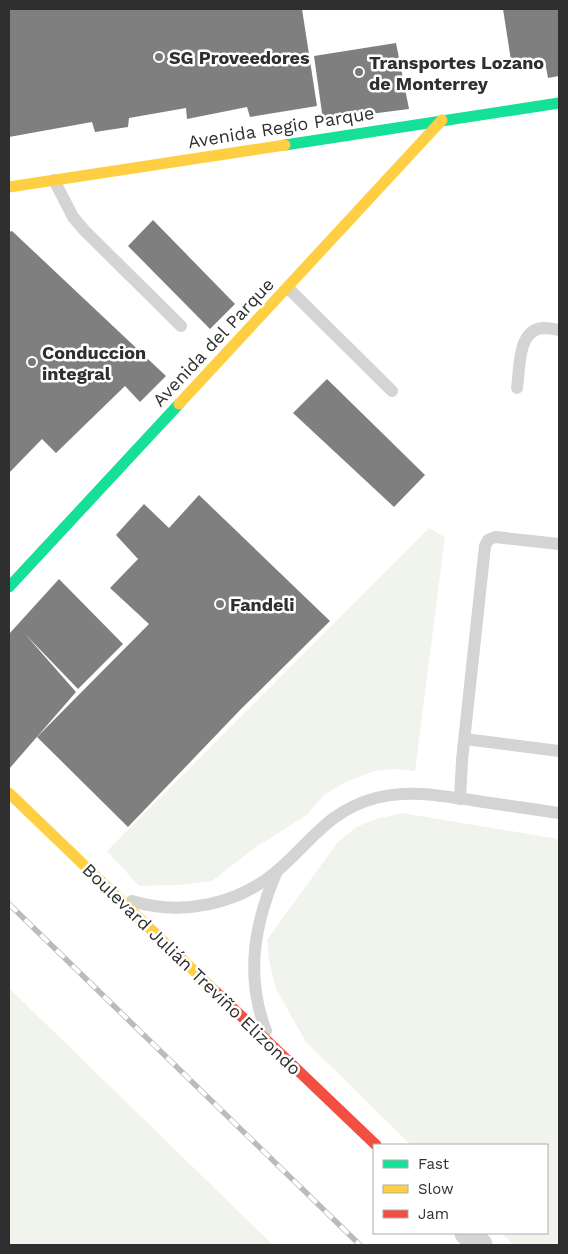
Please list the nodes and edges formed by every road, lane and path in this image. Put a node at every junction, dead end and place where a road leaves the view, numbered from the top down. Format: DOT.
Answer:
graph roads {
  1 [pos="559,103"];
  2 [pos="442,120"];
  3 [pos="54,180"];
  4 [pos="9,187"];
  5 [pos="288,288"];
  6 [pos="181,326"];
  7 [pos="559,330"];
  8 [pos="517,388"];
  9 [pos="392,391"];
  10 [pos="559,544"];
  11 [pos="9,587"];
  12 [pos="465,739"];
  13 [pos="559,751"];
  14 [pos="9,793"];
  15 [pos="460,798"];
  16 [pos="559,813"];
  17 [pos="277,871"];
  18 [pos="119,898"];
  19 [pos="271,1045"];
  20 [pos="375,1144"];
  21 [pos="468,1234"];
  22 [pos="480,1245"];
  1 -- 2 [label="street, Avenida Regio Parque"];
  2 -- 3 [label="street, Avenida Regio Parque"];
  2 -- 5 [label="street, Avenida del Parque"];
  3 -- 4 [label="street, Avenida Regio Parque"];
  3 -- 6 [label="lane"];
  5 -- 9 [label="lane"];
  5 -- 11 [label="street, Avenida del Parque"];
  7 -- 8 [label="lane"];
  10 -- 12 [label="lane"];
  12 -- 13 [label="lane"];
  12 -- 15 [label="lane"];
  14 -- 18 [label="street, Boulevard Julián Treviño Elizondo"];
  15 -- 16 [label="lane"];
  15 -- 17 [label="lane"];
  17 -- 18 [label="lane"];
  17 -- 19 [label="lane"];
  18 -- 19 [label="street, Boulevard Julián Treviño Elizondo"];
  19 -- 20 [label="street, Boulevard Julián Treviño Elizondo"];
  21 -- 22 [label="street"];
}
